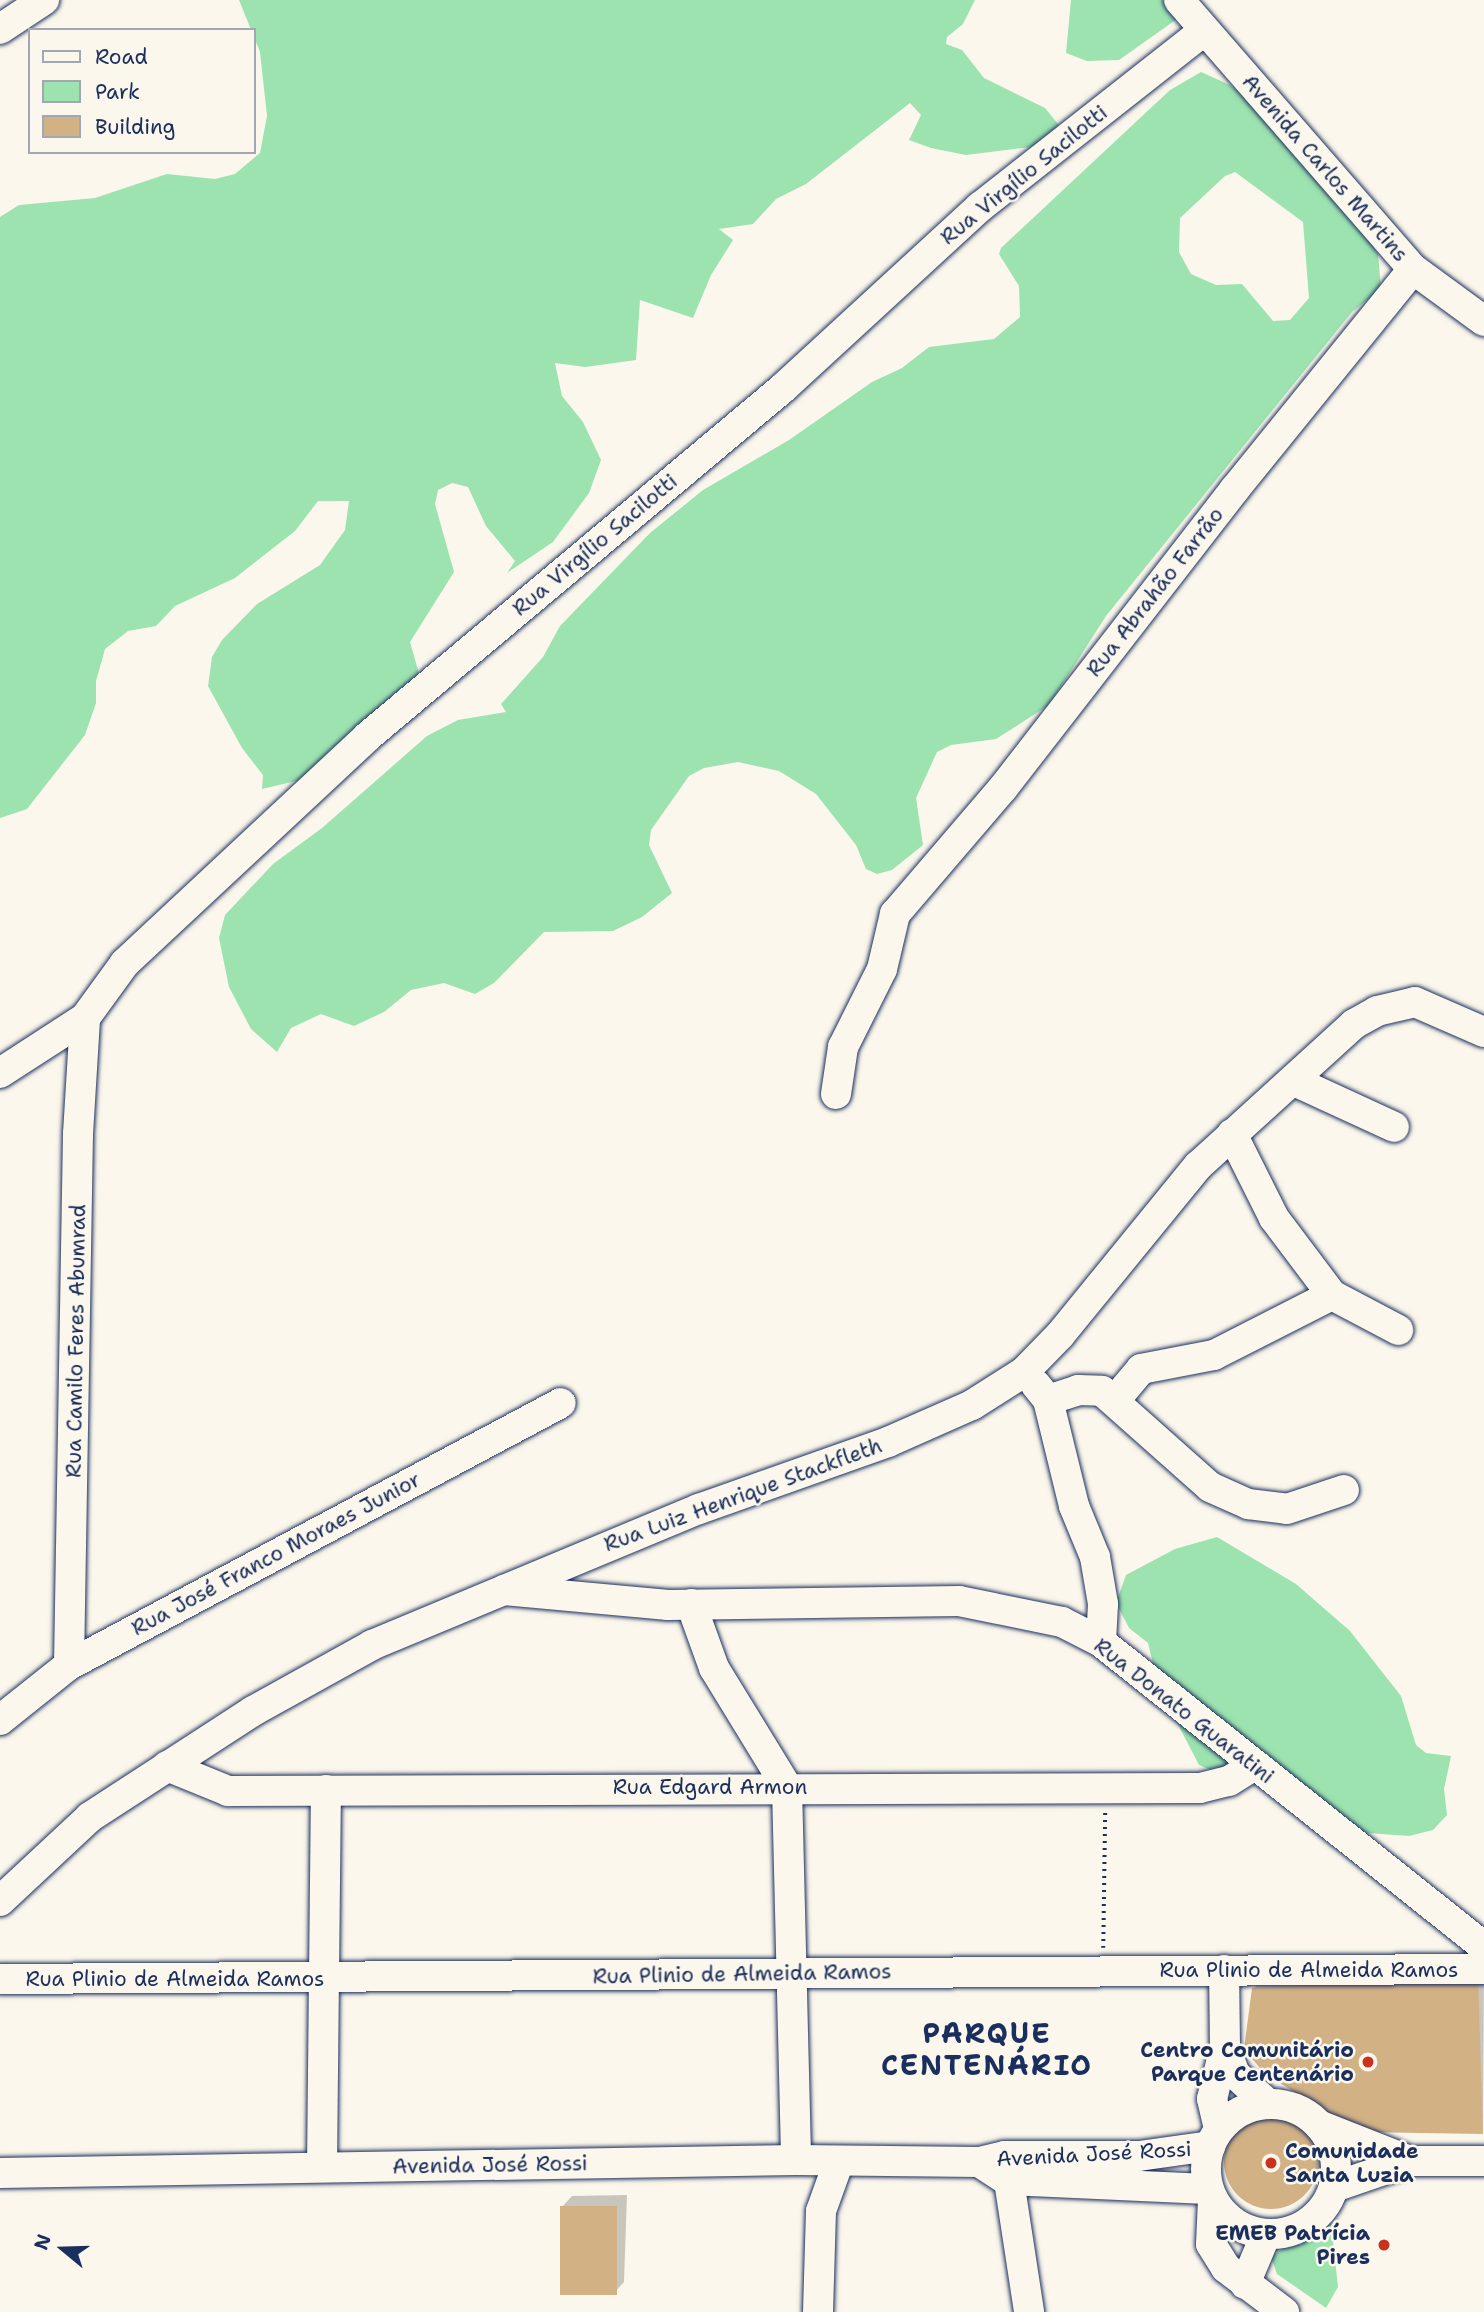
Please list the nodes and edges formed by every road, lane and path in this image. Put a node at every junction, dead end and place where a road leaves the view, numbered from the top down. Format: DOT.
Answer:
graph roads {
  1 [pos="44,0"];
  2 [pos="1179,0"];
  3 [pos="0,29"];
  4 [pos="1204,31"];
  5 [pos="1413,269"];
  6 [pos="1484,321"];
  7 [pos="85,1018"];
  8 [pos="1484,1032"];
  9 [pos="0,1073"];
  10 [pos="1294,1081"];
  11 [pos="836,1094"];
  12 [pos="1395,1127"];
  13 [pos="1232,1134"];
  14 [pos="1332,1294"];
  15 [pos="1398,1330"];
  16 [pos="1024,1372"];
  17 [pos="1116,1399"];
  18 [pos="1048,1400"];
  19 [pos="561,1403"];
  20 [pos="1343,1490"];
  21 [pos="500,1590"];
  22 [pos="691,1604"];
  23 [pos="1101,1642"];
  24 [pos="69,1665"];
  25 [pos="0,1720"];
  26 [pos="167,1766"];
  27 [pos="1253,1766"];
  28 [pos="787,1787"];
  29 [pos="1106,1788"];
  30 [pos="326,1790"];
  31 [pos="0,1901"];
  32 [pos="1484,1947"];
  33 [pos="1484,1969"];
  34 [pos="1224,1970"];
  35 [pos="1103,1971"];
  36 [pos="793,1973"];
  37 [pos="0,1979"];
  38 [pos="324,1979"];
  39 [pos="1225,2047"];
  40 [pos="1267,2103"];
  41 [pos="1321,2126"];
  42 [pos="1214,2138"];
  43 [pos="796,2160"];
  44 [pos="839,2161"];
  45 [pos="1410,2161"];
  46 [pos="1484,2161"];
  47 [pos="997,2166"];
  48 [pos="322,2168"];
  49 [pos="0,2173"];
  50 [pos="1334,2187"];
  51 [pos="1211,2194"];
  52 [pos="1266,2234"];
  53 [pos="1244,2284"];
  54 [pos="818,2312"];
  55 [pos="1029,2312"];
  56 [pos="1284,2312"];
  1 -- 3 [label="street"];
  2 -- 4 [label="street, Avenida Carlos Martins"];
  4 -- 5 [label="street, Avenida Carlos Martins"];
  4 -- 7 [label="street, Rua Virgílio Sacilotti"];
  5 -- 6 [label="street, Avenida Carlos Martins"];
  5 -- 11 [label="street, Rua Abrahão Farrão"];
  7 -- 9 [label="street, Rua Virgílio Sacilotti"];
  7 -- 24 [label="street, Rua Camilo Feres Abumrad"];
  8 -- 10 [label="street, Rua Luiz Henrique Stackfleth"];
  10 -- 12 [label="street"];
  10 -- 13 [label="street, Rua Luiz Henrique Stackfleth"];
  13 -- 14 [label="street"];
  13 -- 16 [label="street, Rua Luiz Henrique Stackfleth"];
  14 -- 15 [label="street"];
  14 -- 17 [label="street"];
  16 -- 18 [label="street"];
  16 -- 21 [label="street, Rua Luiz Henrique Stackfleth"];
  17 -- 18 [label="street"];
  17 -- 20 [label="street"];
  18 -- 23 [label="street"];
  19 -- 24 [label="street, Rua José Franco Moraes Junior"];
  21 -- 22 [label="street, Rua Donato Guaratini"];
  21 -- 26 [label="street, Rua Luiz Henrique Stackfleth"];
  22 -- 23 [label="street, Rua Donato Guaratini"];
  22 -- 28 [label="street"];
  23 -- 27 [label="street, Rua Donato Guaratini"];
  24 -- 25 [label="street, Rua José Franco Moraes Junior"];
  26 -- 30 [label="street, Rua Edgard Armon"];
  26 -- 31 [label="street, Rua Luiz Henrique Stackfleth"];
  27 -- 29 [label="street, Rua Edgard Armon"];
  27 -- 32 [label="street, Rua Donato Guaratini"];
  28 -- 29 [label="street, Rua Edgard Armon"];
  28 -- 30 [label="street, Rua Edgard Armon"];
  28 -- 36 [label="street"];
  29 -- 35 [label="path"];
  30 -- 38 [label="street"];
  33 -- 34 [label="street, Rua Plinio de Almeida Ramos"];
  34 -- 35 [label="street, Rua Plinio de Almeida Ramos"];
  34 -- 39 [label="street"];
  35 -- 36 [label="street, Rua Plinio de Almeida Ramos"];
  36 -- 38 [label="street, Rua Plinio de Almeida Ramos"];
  36 -- 43 [label="street"];
  37 -- 38 [label="street, Rua Plinio de Almeida Ramos"];
  38 -- 48 [label="street"];
  39 -- 40 [label="street"];
  39 -- 42 [label="street"];
  40 -- 41 [label="street"];
  40 -- 42 [label="street"];
  41 -- 45 [label="street"];
  41 -- 50 [label="street"];
  42 -- 47 [label="street, Avenida José Rossi"];
  42 -- 51 [label="street"];
  43 -- 44 [label="street, Avenida José Rossi"];
  43 -- 48 [label="street, Avenida José Rossi"];
  44 -- 47 [label="street, Avenida José Rossi"];
  44 -- 54 [label="street"];
  45 -- 46 [label="street"];
  45 -- 50 [label="street"];
  47 -- 51 [label="street, Avenida José Rossi"];
  47 -- 55 [label="street"];
  48 -- 49 [label="street, Avenida José Rossi"];
  50 -- 52 [label="street"];
  51 -- 52 [label="street"];
  51 -- 53 [label="street"];
  52 -- 53 [label="street"];
  53 -- 56 [label="street"];
}
